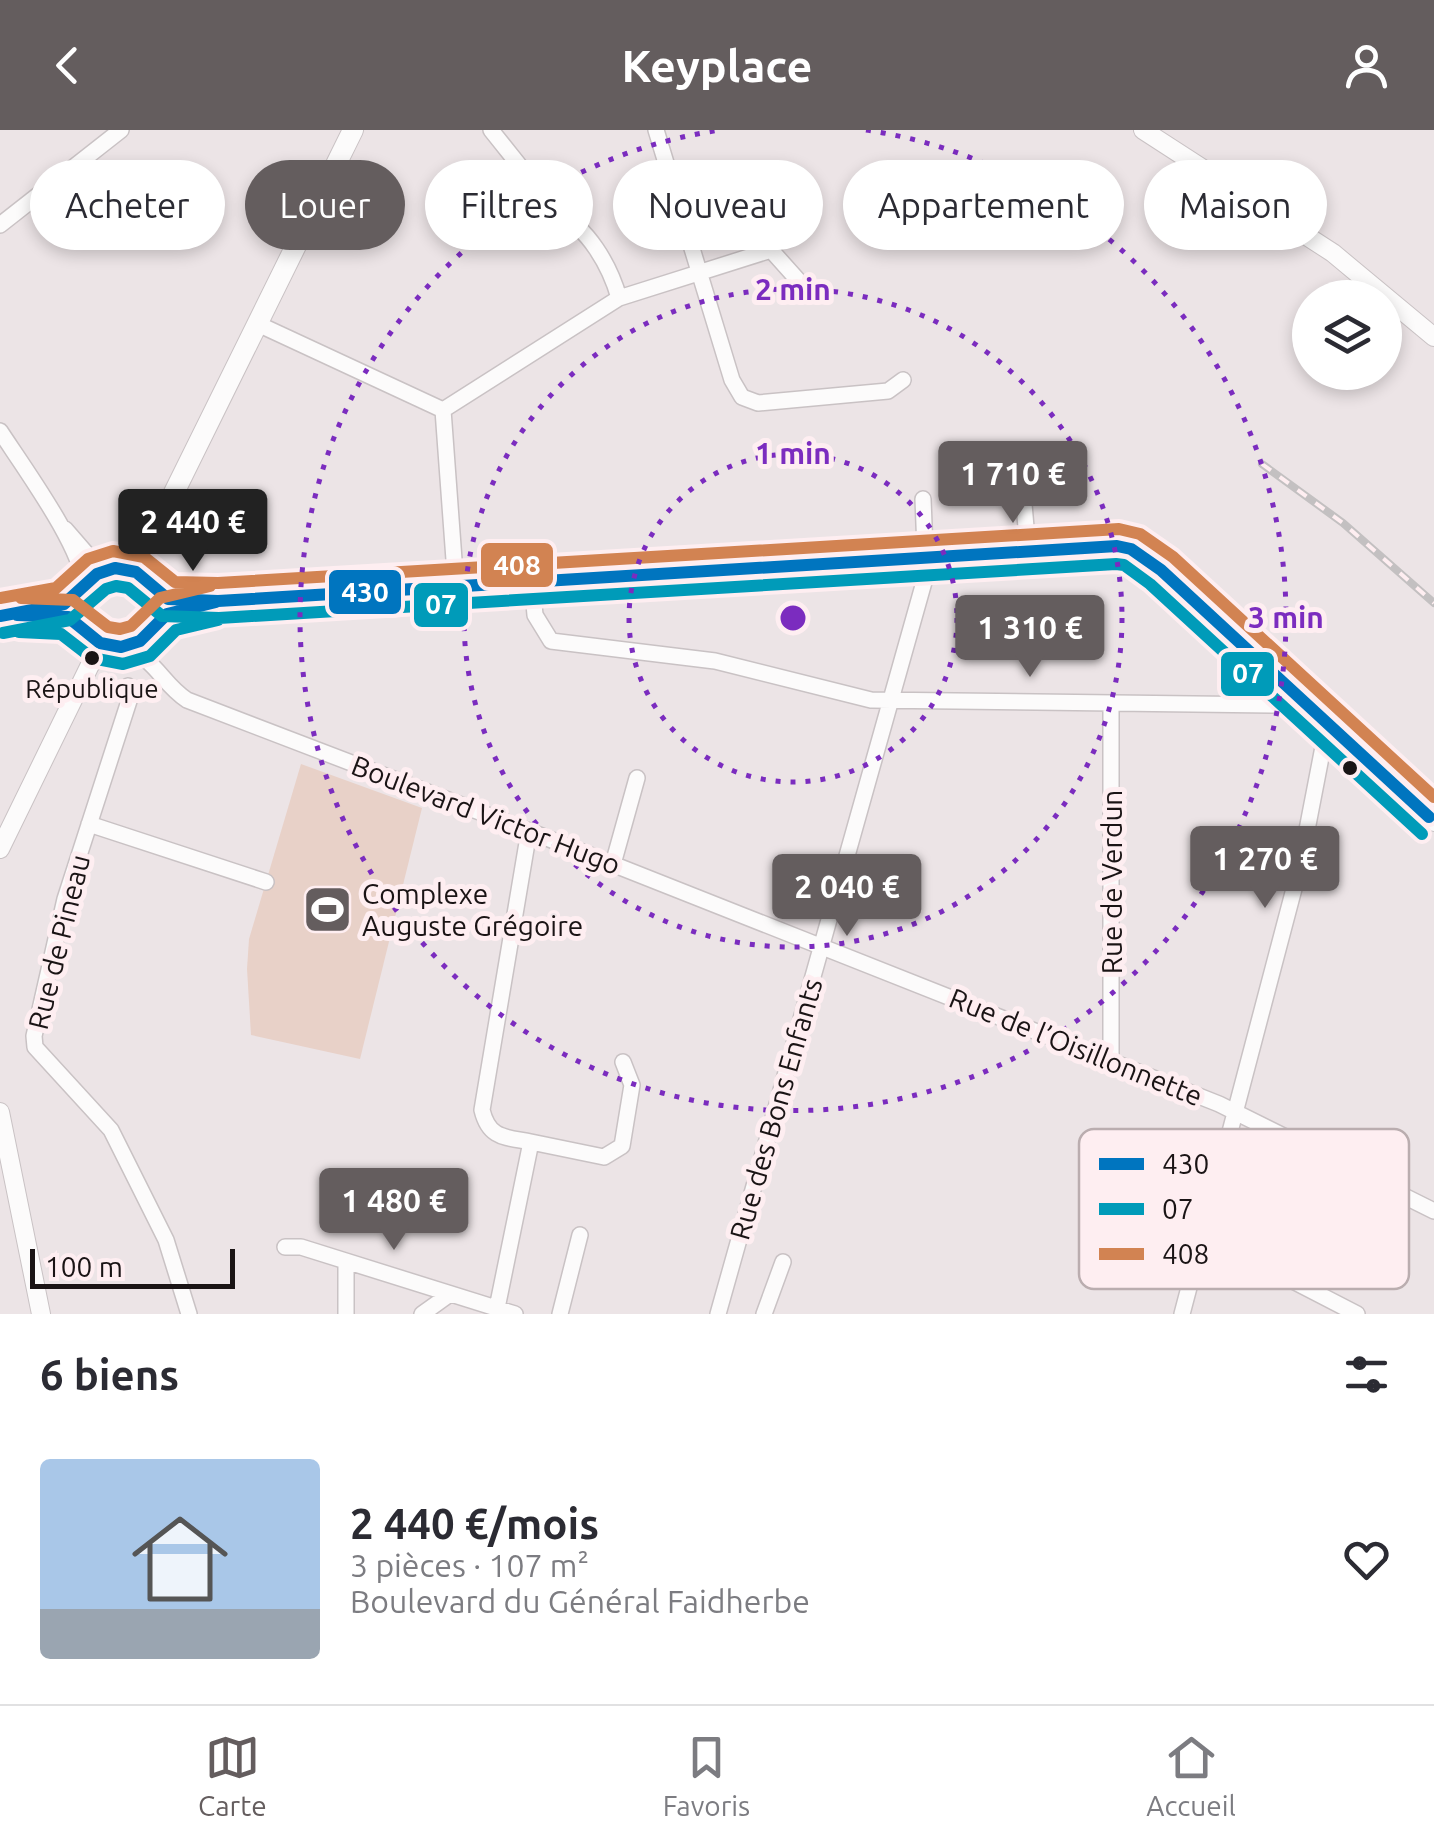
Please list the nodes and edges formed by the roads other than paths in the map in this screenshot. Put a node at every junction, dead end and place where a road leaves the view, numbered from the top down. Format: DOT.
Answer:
graph roads {
  1 [pos="120,130"];
  2 [pos="354,130"];
  3 [pos="490,130"];
  4 [pos="656,130"];
  5 [pos="1147,134"];
  6 [pos="515,160"];
  7 [pos="0,226"];
  8 [pos="593,239"];
  9 [pos="700,271"];
  10 [pos="805,288"];
  11 [pos="618,298"];
  12 [pos="260,325"];
  13 [pos="1434,337"];
  14 [pos="903,380"];
  15 [pos="444,410"];
  16 [pos="0,432"];
  17 [pos="1023,492"];
  18 [pos="923,499"];
  19 [pos="161,518"];
  20 [pos="60,524"];
  21 [pos="1028,550"];
  22 [pos="926,557"];
  23 [pos="116,568"];
  24 [pos="532,582"];
  25 [pos="150,585"];
  26 [pos="456,586"];
  27 [pos="83,589"];
  28 [pos="218,602"];
  29 [pos="8,615"];
  30 [pos="154,625"];
  31 [pos="85,630"];
  32 [pos="121,647"];
  33 [pos="160,672"];
  34 [pos="84,676"];
  35 [pos="128,686"];
  36 [pos="1296,697"];
  37 [pos="891,701"];
  38 [pos="1112,704"];
  39 [pos="1332,730"];
  40 [pos="637,778"];
  41 [pos="1434,822"];
  42 [pos="90,824"];
  43 [pos="529,831"];
  44 [pos="0,849"];
  45 [pos="613,864"];
  46 [pos="266,882"];
  47 [pos="822,947"];
  48 [pos="1111,1060"];
  49 [pos="623,1062"];
  50 [pos="1236,1111"];
  51 [pos="0,1112"];
  52 [pos="1231,1129"];
  53 [pos="1272,1129"];
  54 [pos="531,1142"];
  55 [pos="1409,1198"];
  56 [pos="1434,1211"];
  57 [pos="580,1234"];
  58 [pos="285,1247"];
  59 [pos="346,1262"];
  60 [pos="782,1262"];
  61 [pos="1189,1289"];
  62 [pos="1309,1289"];
  63 [pos="450,1294"];
  64 [pos="496,1308"];
  65 [pos="41,1314"];
  66 [pos="190,1314"];
  67 [pos="346,1314"];
  68 [pos="422,1314"];
  69 [pos="514,1314"];
  70 [pos="560,1314"];
  71 [pos="718,1314"];
  72 [pos="764,1314"];
  73 [pos="1182,1314"];
  74 [pos="1357,1314"];
  1 -- 7 [label="street"];
  2 -- 12 [label="main road"];
  3 -- 6 [label="street"];
  4 -- 9 [label="street"];
  5 -- 13 [label="street"];
  8 -- 11 [label="street"];
  9 -- 10 [label="street"];
  9 -- 11 [label="street"];
  9 -- 14 [label="street"];
  11 -- 15 [label="street"];
  12 -- 15 [label="street"];
  12 -- 19 [label="main road"];
  15 -- 26 [label="street"];
  16 -- 20 [label="street"];
  17 -- 21 [label="street"];
  18 -- 22 [label="street, Rue des Bons Enfants"];
  19 -- 23 [label="main road"];
  19 -- 25 [label="main road"];
  20 -- 23 [label="street"];
  20 -- 27 [label="street"];
  21 -- 22 [label="main road"];
  21 -- 36 [label="main road"];
  22 -- 24 [label="main road"];
  22 -- 37 [label="street, Rue des Bons Enfants"];
  23 -- 25 [label="main road"];
  23 -- 27 [label="main road"];
  24 -- 26 [label="main road"];
  24 -- 37 [label="street"];
  25 -- 28 [label="main road"];
  25 -- 30 [label="main road"];
  26 -- 28 [label="main road"];
  27 -- 29 [label="main road"];
  27 -- 31 [label="main road"];
  28 -- 30 [label="main road"];
  29 -- 31 [label="main road"];
  30 -- 32 [label="main road"];
  30 -- 33 [label="street"];
  31 -- 32 [label="main road"];
  31 -- 34 [label="street"];
  32 -- 33 [label="street, Boulevard Victor Hugo"];
  32 -- 34 [label="street"];
  33 -- 43 [label="street, Boulevard Victor Hugo"];
  34 -- 44 [label="street"];
  35 -- 42 [label="street, Rue de Pineau"];
  36 -- 38 [label="street"];
  36 -- 39 [label="main road"];
  37 -- 38 [label="street"];
  37 -- 47 [label="street, Rue des Bons Enfants"];
  38 -- 48 [label="street, Rue de Verdun"];
  39 -- 41 [label="main road"];
  39 -- 50 [label="street"];
  40 -- 45 [label="street"];
  42 -- 46 [label="street, Rue de Pineau"];
  42 -- 66 [label="street, Rue de Pineau"];
  43 -- 45 [label="street, Boulevard Victor Hugo"];
  43 -- 54 [label="street"];
  45 -- 47 [label="street, Boulevard Victor Hugo"];
  47 -- 48 [label="street, Rue de l’Oisillonnette"];
  47 -- 71 [label="street, Rue des Bons Enfants"];
  48 -- 50 [label="street, Rue de l’Oisillonnette"];
  49 -- 54 [label="street"];
  50 -- 52 [label="street"];
  50 -- 53 [label="street, Rue de l’Oisillonnette"];
  51 -- 65 [label="street"];
  54 -- 64 [label="street"];
  55 -- 56 [label="street, Rue de l’Oisillonnette"];
  57 -- 70 [label="street"];
  58 -- 59 [label="street"];
  59 -- 63 [label="street"];
  59 -- 67 [label="street"];
  60 -- 72 [label="street"];
  61 -- 73 [label="street"];
  62 -- 74 [label="street"];
  63 -- 64 [label="street"];
  63 -- 68 [label="street"];
  64 -- 69 [label="street"];
}
